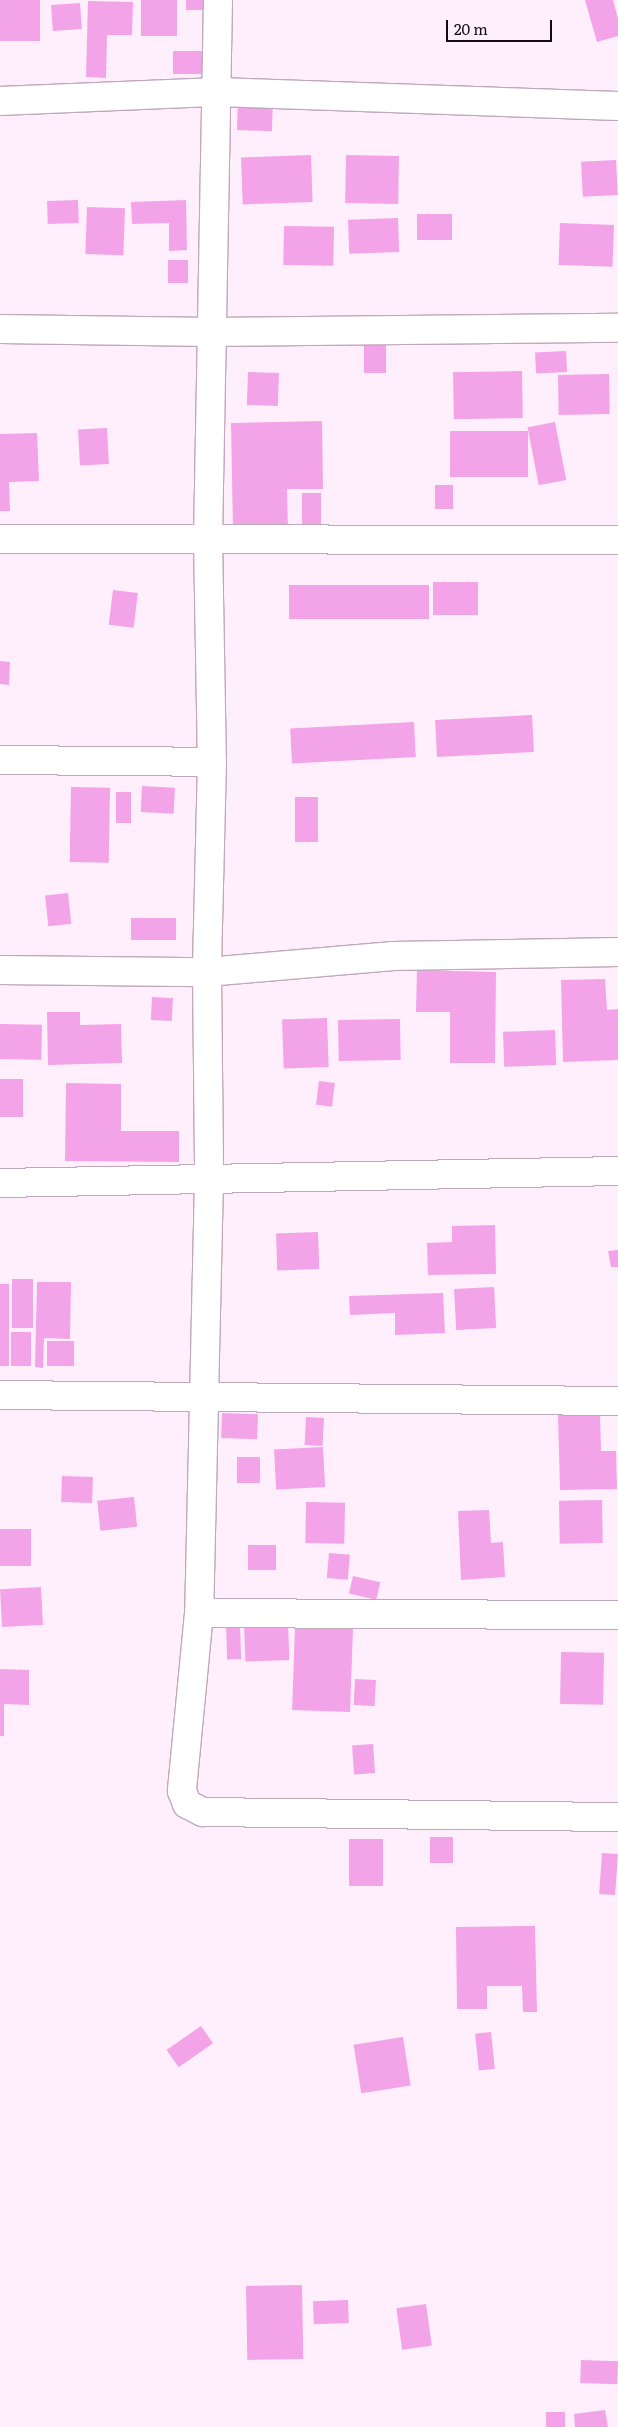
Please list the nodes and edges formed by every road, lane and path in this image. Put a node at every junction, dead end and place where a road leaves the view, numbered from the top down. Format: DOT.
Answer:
graph roads {
  1 [pos="218,0"];
  2 [pos="218,92"];
  3 [pos="0,101"];
  4 [pos="618,106"];
  5 [pos="618,328"];
  6 [pos="0,329"];
  7 [pos="211,332"];
  8 [pos="208,538"];
  9 [pos="0,539"];
  10 [pos="618,540"];
  11 [pos="0,760"];
  12 [pos="212,762"];
  13 [pos="618,952"];
  14 [pos="0,970"];
  15 [pos="207,972"];
  16 [pos="618,1171"];
  17 [pos="209,1180"];
  18 [pos="0,1184"];
  19 [pos="0,1395"];
  20 [pos="203,1399"];
  21 [pos="618,1401"];
  22 [pos="199,1613"];
  23 [pos="618,1615"];
  24 [pos="618,1817"];
  1 -- 2 [label="street"];
  2 -- 3 [label="street"];
  2 -- 4 [label="street"];
  2 -- 7 [label="street"];
  5 -- 7 [label="street"];
  6 -- 7 [label="street"];
  7 -- 8 [label="street"];
  8 -- 9 [label="street"];
  8 -- 10 [label="street"];
  8 -- 12 [label="street"];
  11 -- 12 [label="street"];
  12 -- 15 [label="street"];
  13 -- 15 [label="street"];
  14 -- 15 [label="street"];
  15 -- 17 [label="street"];
  16 -- 17 [label="street"];
  17 -- 18 [label="street"];
  17 -- 20 [label="street"];
  19 -- 20 [label="street"];
  20 -- 21 [label="street"];
  20 -- 22 [label="street"];
  22 -- 23 [label="street"];
  22 -- 24 [label="street"];
}
